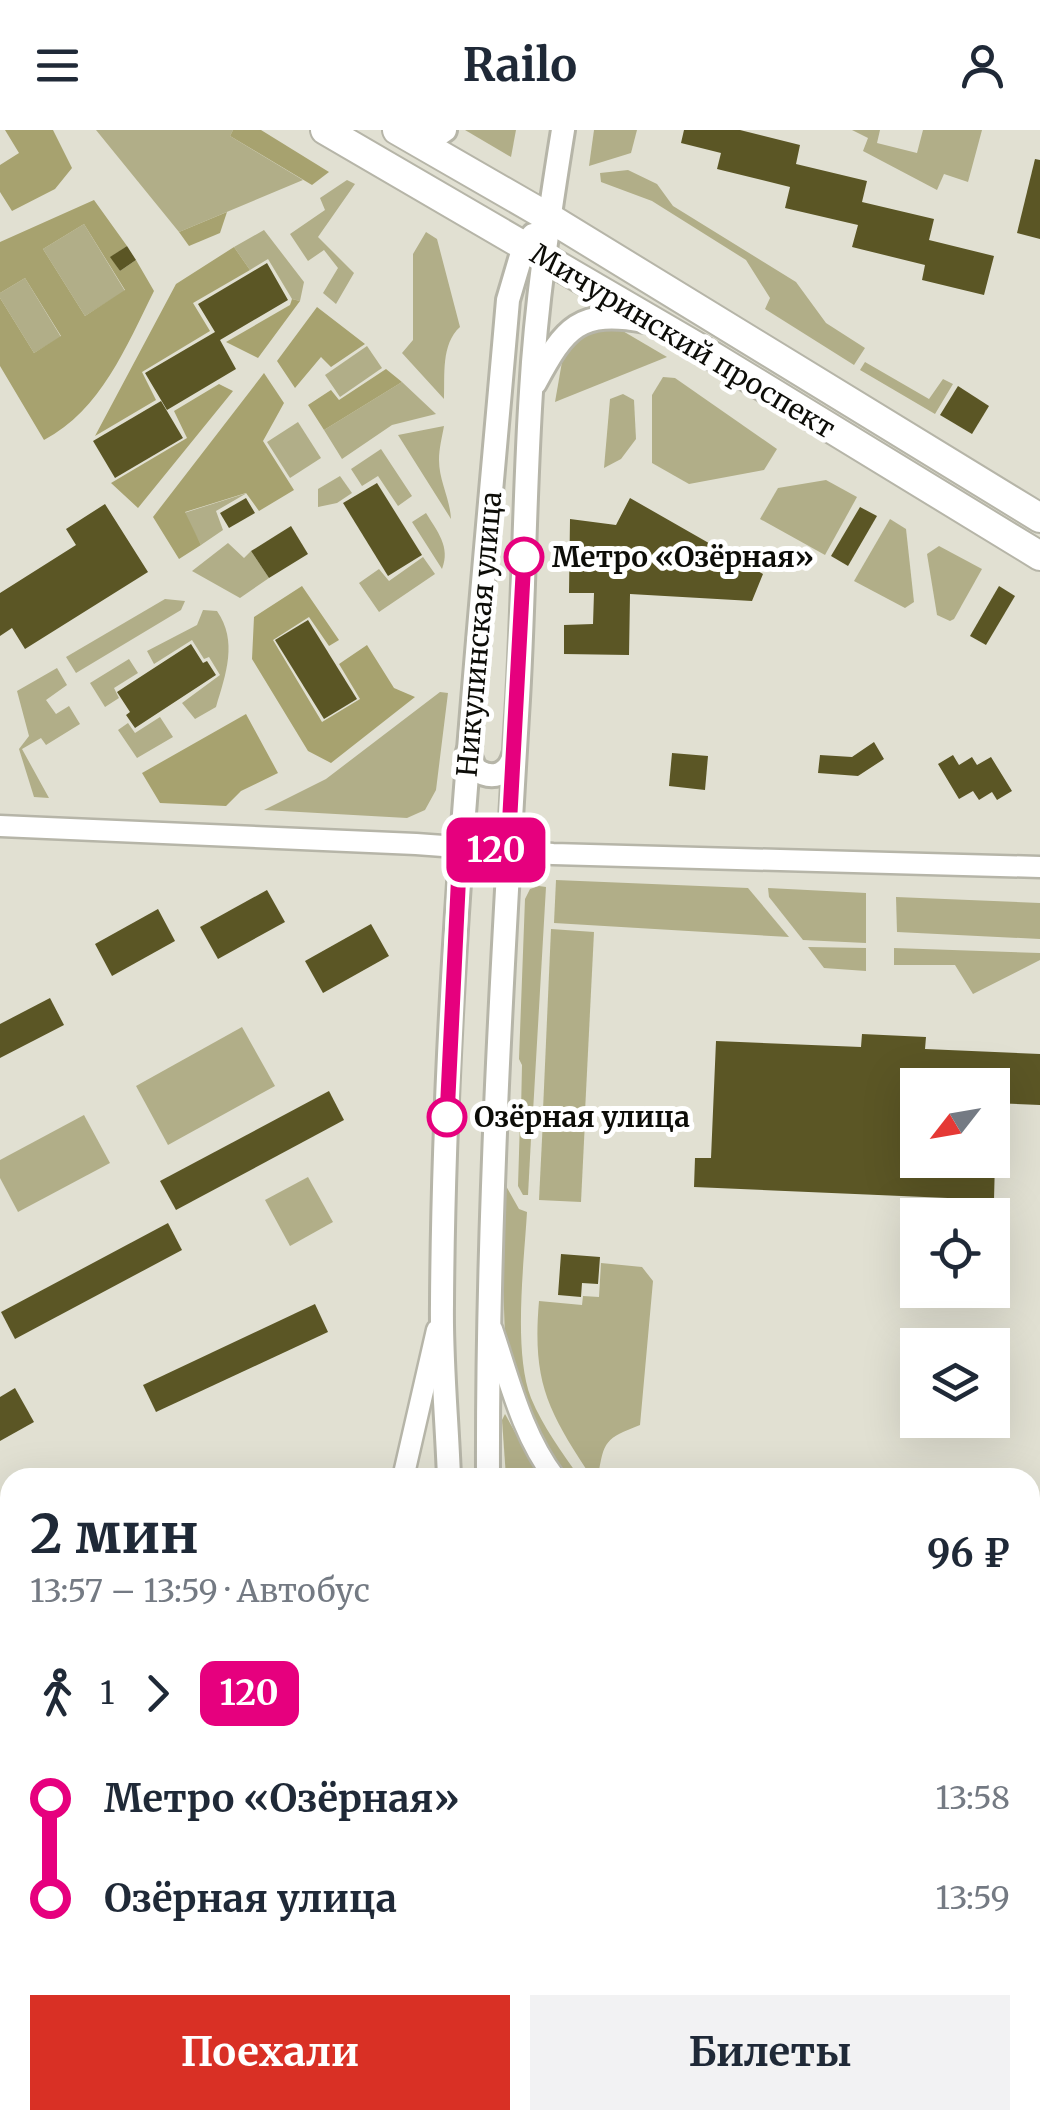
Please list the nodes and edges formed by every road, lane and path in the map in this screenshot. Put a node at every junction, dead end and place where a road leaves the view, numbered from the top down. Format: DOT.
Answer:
graph roads {
  1 [pos="324,130"];
  2 [pos="446,130"];
  3 [pos="562,130"];
  4 [pos="406,135"];
  5 [pos="548,217"];
  6 [pos="534,252"];
  7 [pos="658,324"];
  8 [pos="530,390"];
  9 [pos="1040,518"];
  10 [pos="1040,556"];
  11 [pos="468,749"];
  12 [pos="514,755"];
  13 [pos="0,826"];
  14 [pos="460,848"];
  15 [pos="508,850"];
  16 [pos="1040,867"];
  17 [pos="442,1309"];
  18 [pos="488,1316"];
  19 [pos="405,1468"];
  20 [pos="449,1468"];
  21 [pos="488,1468"];
  22 [pos="547,1468"];
  1 -- 6 [label="main road, Мичуринский проспект"];
  2 -- 4 [label="main road"];
  3 -- 5 [label="main road, Никулинская улица"];
  4 -- 5 [label="main road, Мичуринский проспект"];
  5 -- 6 [label="main road, Никулинская улица"];
  5 -- 9 [label="main road, Мичуринский проспект"];
  6 -- 7 [label="main road, Мичуринский проспект"];
  6 -- 8 [label="main road, Никулинская улица"];
  6 -- 11 [label="main road, Никулинская улица"];
  7 -- 8 [label="main road"];
  7 -- 10 [label="main road, Мичуринский проспект"];
  8 -- 12 [label="main road, Никулинская улица"];
  11 -- 12 [label="main road"];
  11 -- 14 [label="main road, Никулинская улица"];
  12 -- 15 [label="main road, Никулинская улица"];
  13 -- 14 [label="street"];
  14 -- 15 [label="street"];
  14 -- 17 [label="main road, Никулинская улица"];
  15 -- 16 [label="street"];
  15 -- 18 [label="main road, Никулинская улица"];
  17 -- 19 [label="street, Никулинская улица"];
  17 -- 20 [label="main road"];
  18 -- 21 [label="main road"];
  18 -- 22 [label="street, Никулинская улица"];
}
